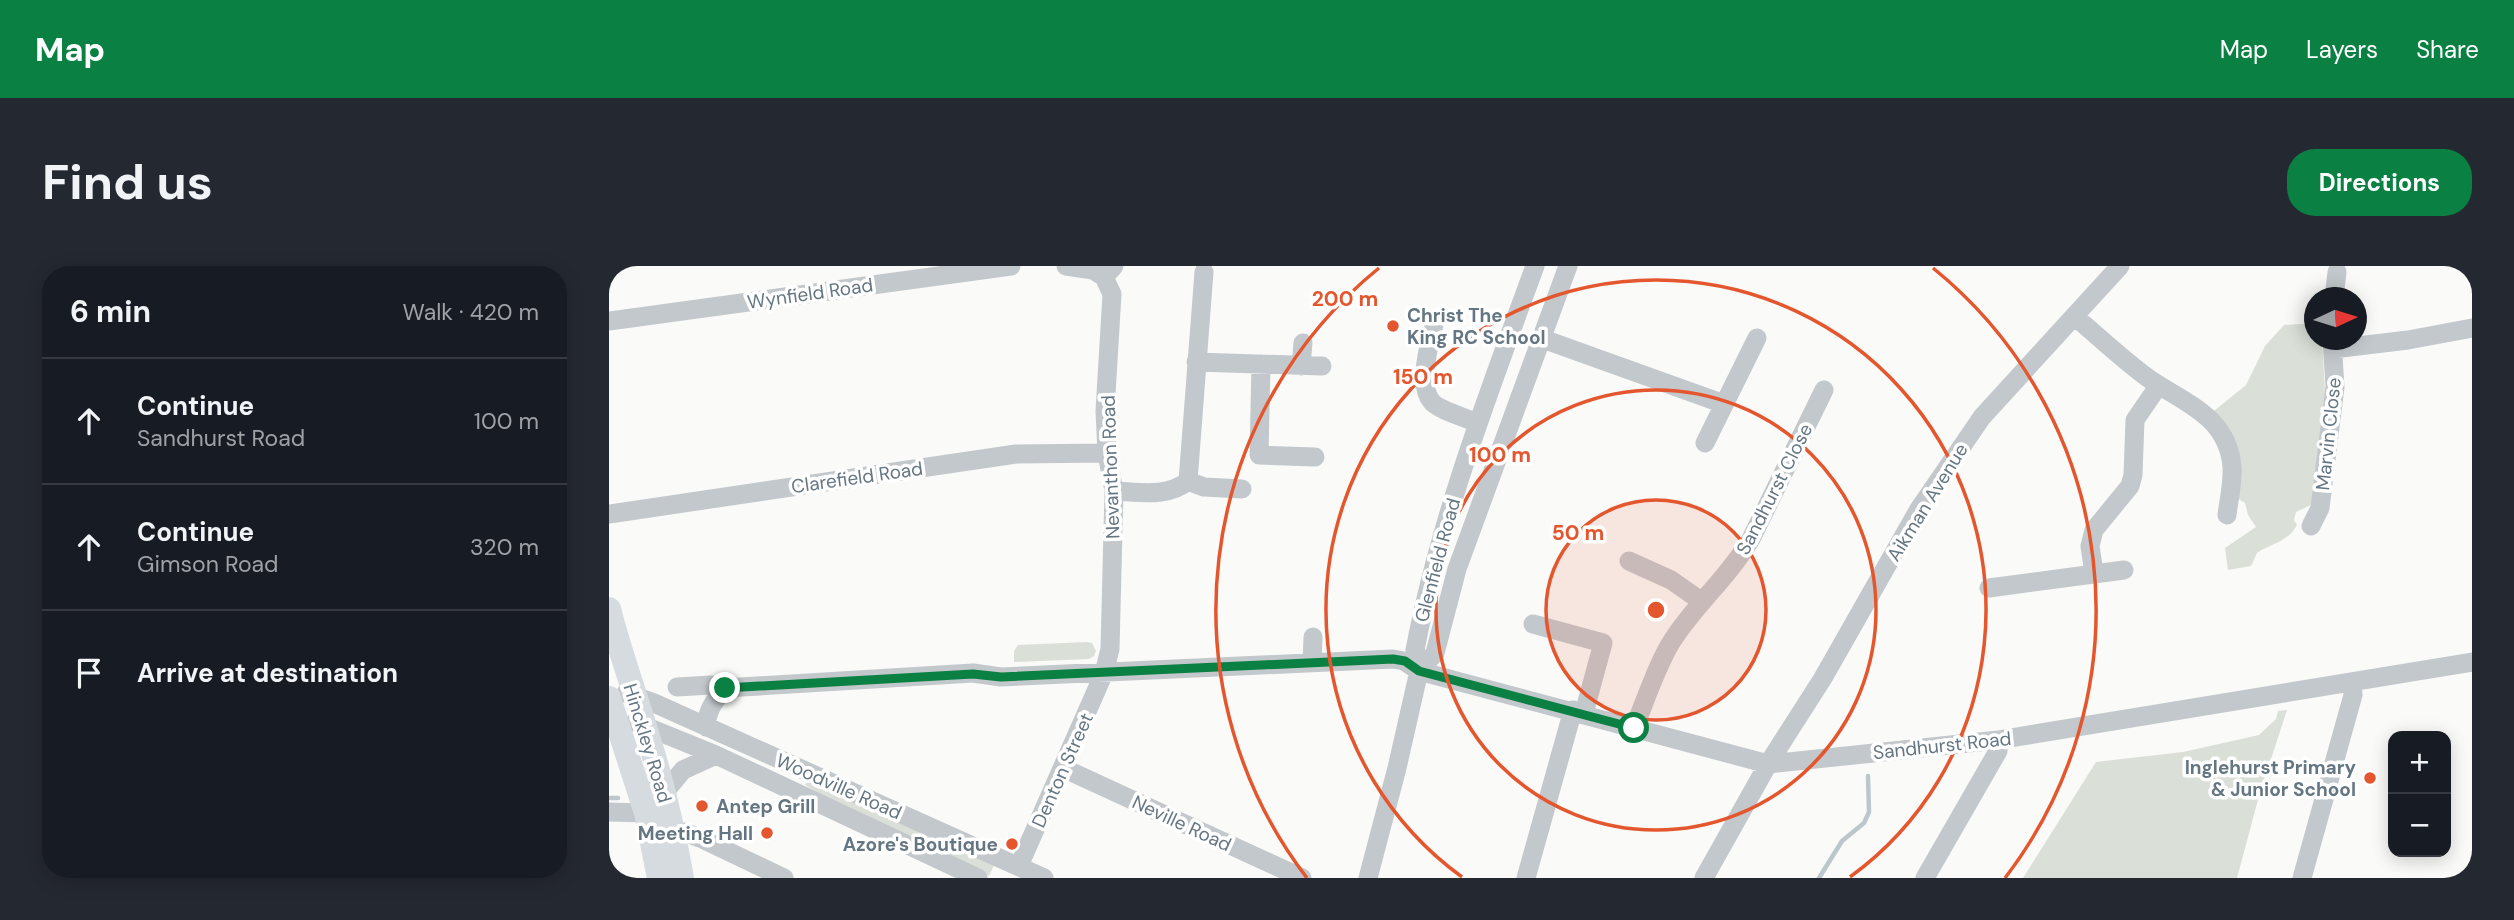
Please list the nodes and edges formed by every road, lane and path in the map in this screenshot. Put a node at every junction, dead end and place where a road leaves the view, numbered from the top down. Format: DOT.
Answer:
graph roads {
  1 [pos="1011,266"];
  2 [pos="1066,266"];
  3 [pos="1535,266"];
  4 [pos="1568,266"];
  5 [pos="2120,266"];
  6 [pos="1109,271"];
  7 [pos="1204,272"];
  8 [pos="2337,272"];
  9 [pos="2335,287"];
  10 [pos="2074,316"];
  11 [pos="1435,320"];
  12 [pos="609,321"];
  13 [pos="2472,328"];
  14 [pos="1757,338"];
  15 [pos="1543,339"];
  16 [pos="2367,342"];
  17 [pos="1303,343"];
  18 [pos="2333,350"];
  19 [pos="1196,362"];
  20 [pos="1261,365"];
  21 [pos="1301,366"];
  22 [pos="1322,366"];
  23 [pos="2159,385"];
  24 [pos="1823,390"];
  25 [pos="1724,404"];
  26 [pos="1479,417"];
  27 [pos="1510,422"];
  28 [pos="1705,443"];
  29 [pos="1107,453"];
  30 [pos="1315,457"];
  31 [pos="1188,481"];
  32 [pos="1234,483"];
  33 [pos="1114,491"];
  34 [pos="609,514"];
  35 [pos="2227,515"];
  36 [pos="2311,526"];
  37 [pos="1629,561"];
  38 [pos="2124,570"];
  39 [pos="2094,573"];
  40 [pos="1989,588"];
  41 [pos="1701,601"];
  42 [pos="609,609"];
  43 [pos="1533,624"];
  44 [pos="1313,637"];
  45 [pos="2472,662"];
  46 [pos="1312,663"];
  47 [pos="1419,671"];
  48 [pos="1104,673"];
  49 [pos="2352,682"];
  50 [pos="677,687"];
  51 [pos="609,688"];
  52 [pos="725,688"];
  53 [pos="634,695"];
  54 [pos="611,710"];
  55 [pos="1579,712"];
  56 [pos="645,725"];
  57 [pos="706,727"];
  58 [pos="1634,728"];
  59 [pos="1998,740"];
  60 [pos="716,755"];
  61 [pos="1768,764"];
  62 [pos="1063,768"];
  63 [pos="664,793"];
  64 [pos="609,811"];
  65 [pos="646,813"];
  66 [pos="674,834"];
  67 [pos="1022,872"];
  68 [pos="659,878"];
  69 [pos="682,878"];
  70 [pos="784,878"];
  71 [pos="978,878"];
  72 [pos="999,878"];
  73 [pos="1044,878"];
  74 [pos="1302,878"];
  75 [pos="1368,878"];
  76 [pos="1525,878"];
  77 [pos="1704,878"];
  78 [pos="1925,878"];
  79 [pos="2302,878"];
  1 -- 12 [label="street, Wynfield Road"];
  2 -- 6 [label="street"];
  3 -- 26 [label="street, Glenfield Road"];
  4 -- 15 [label="street, Glenfield Road"];
  5 -- 10 [label="street, Aikman Avenue"];
  6 -- 29 [label="street, Nevanthon Road"];
  7 -- 19 [label="street"];
  8 -- 9 [label="street"];
  10 -- 23 [label="street"];
  10 -- 61 [label="street, Aikman Avenue"];
  11 -- 26 [label="street"];
  13 -- 16 [label="street"];
  14 -- 25 [label="street"];
  15 -- 25 [label="street"];
  15 -- 27 [label="street, Glenfield Road"];
  17 -- 21 [label="street"];
  18 -- 36 [label="street, Marvin Close"];
  19 -- 20 [label="street"];
  19 -- 31 [label="street"];
  20 -- 21 [label="street"];
  20 -- 30 [label="street"];
  21 -- 22 [label="street"];
  23 -- 35 [label="street"];
  23 -- 39 [label="street"];
  24 -- 41 [label="street, Sandhurst Close"];
  25 -- 28 [label="street"];
  26 -- 27 [label="street"];
  26 -- 47 [label="street, Glenfield Road"];
  27 -- 47 [label="street, Glenfield Road"];
  29 -- 33 [label="street, Nevanthon Road"];
  29 -- 34 [label="street, Clarefield Road"];
  31 -- 32 [label="street"];
  31 -- 33 [label="street"];
  33 -- 48 [label="street, Nevanthon Road"];
  37 -- 41 [label="street"];
  38 -- 39 [label="street"];
  39 -- 40 [label="street"];
  41 -- 58 [label="street, Sandhurst Close"];
  42 -- 53 [label="main road, Hinckley Road"];
  43 -- 55 [label="street"];
  44 -- 46 [label="street"];
  45 -- 49 [label="street, Sandhurst Road"];
  46 -- 47 [label="street, Sandhurst Road"];
  46 -- 48 [label="street, Sandhurst Road"];
  47 -- 55 [label="street, Sandhurst Road"];
  47 -- 75 [label="street, Glenfield Road"];
  48 -- 52 [label="street, Sandhurst Road"];
  48 -- 62 [label="street, Denton Street"];
  49 -- 59 [label="street, Sandhurst Road"];
  49 -- 79 [label="street"];
  50 -- 52 [label="street, Sandhurst Road"];
  51 -- 53 [label="street, Woodville Road"];
  52 -- 57 [label="street"];
  53 -- 56 [label="main road, Hinckley Road"];
  53 -- 57 [label="street, Woodville Road"];
  54 -- 56 [label="street, Woodville Road"];
  54 -- 65 [label="main road, Hinckley Road"];
  55 -- 58 [label="street, Sandhurst Road"];
  55 -- 76 [label="street"];
  56 -- 60 [label="street, Woodville Road"];
  56 -- 63 [label="main road, Hinckley Road"];
  57 -- 67 [label="street, Woodville Road"];
  58 -- 61 [label="street, Sandhurst Road"];
  59 -- 61 [label="street, Sandhurst Road"];
  59 -- 78 [label="street"];
  60 -- 63 [label="street"];
  60 -- 71 [label="street, Woodville Road"];
  61 -- 77 [label="street, Aikman Avenue"];
  62 -- 67 [label="street, Denton Street"];
  62 -- 74 [label="street, Neville Road"];
  63 -- 66 [label="main road, Hinckley Road"];
  64 -- 65 [label="street"];
  65 -- 68 [label="main road, Hinckley Road"];
  66 -- 69 [label="main road, Hinckley Road"];
  66 -- 70 [label="street"];
  67 -- 72 [label="street"];
  67 -- 73 [label="street, Woodville Road"];
}
